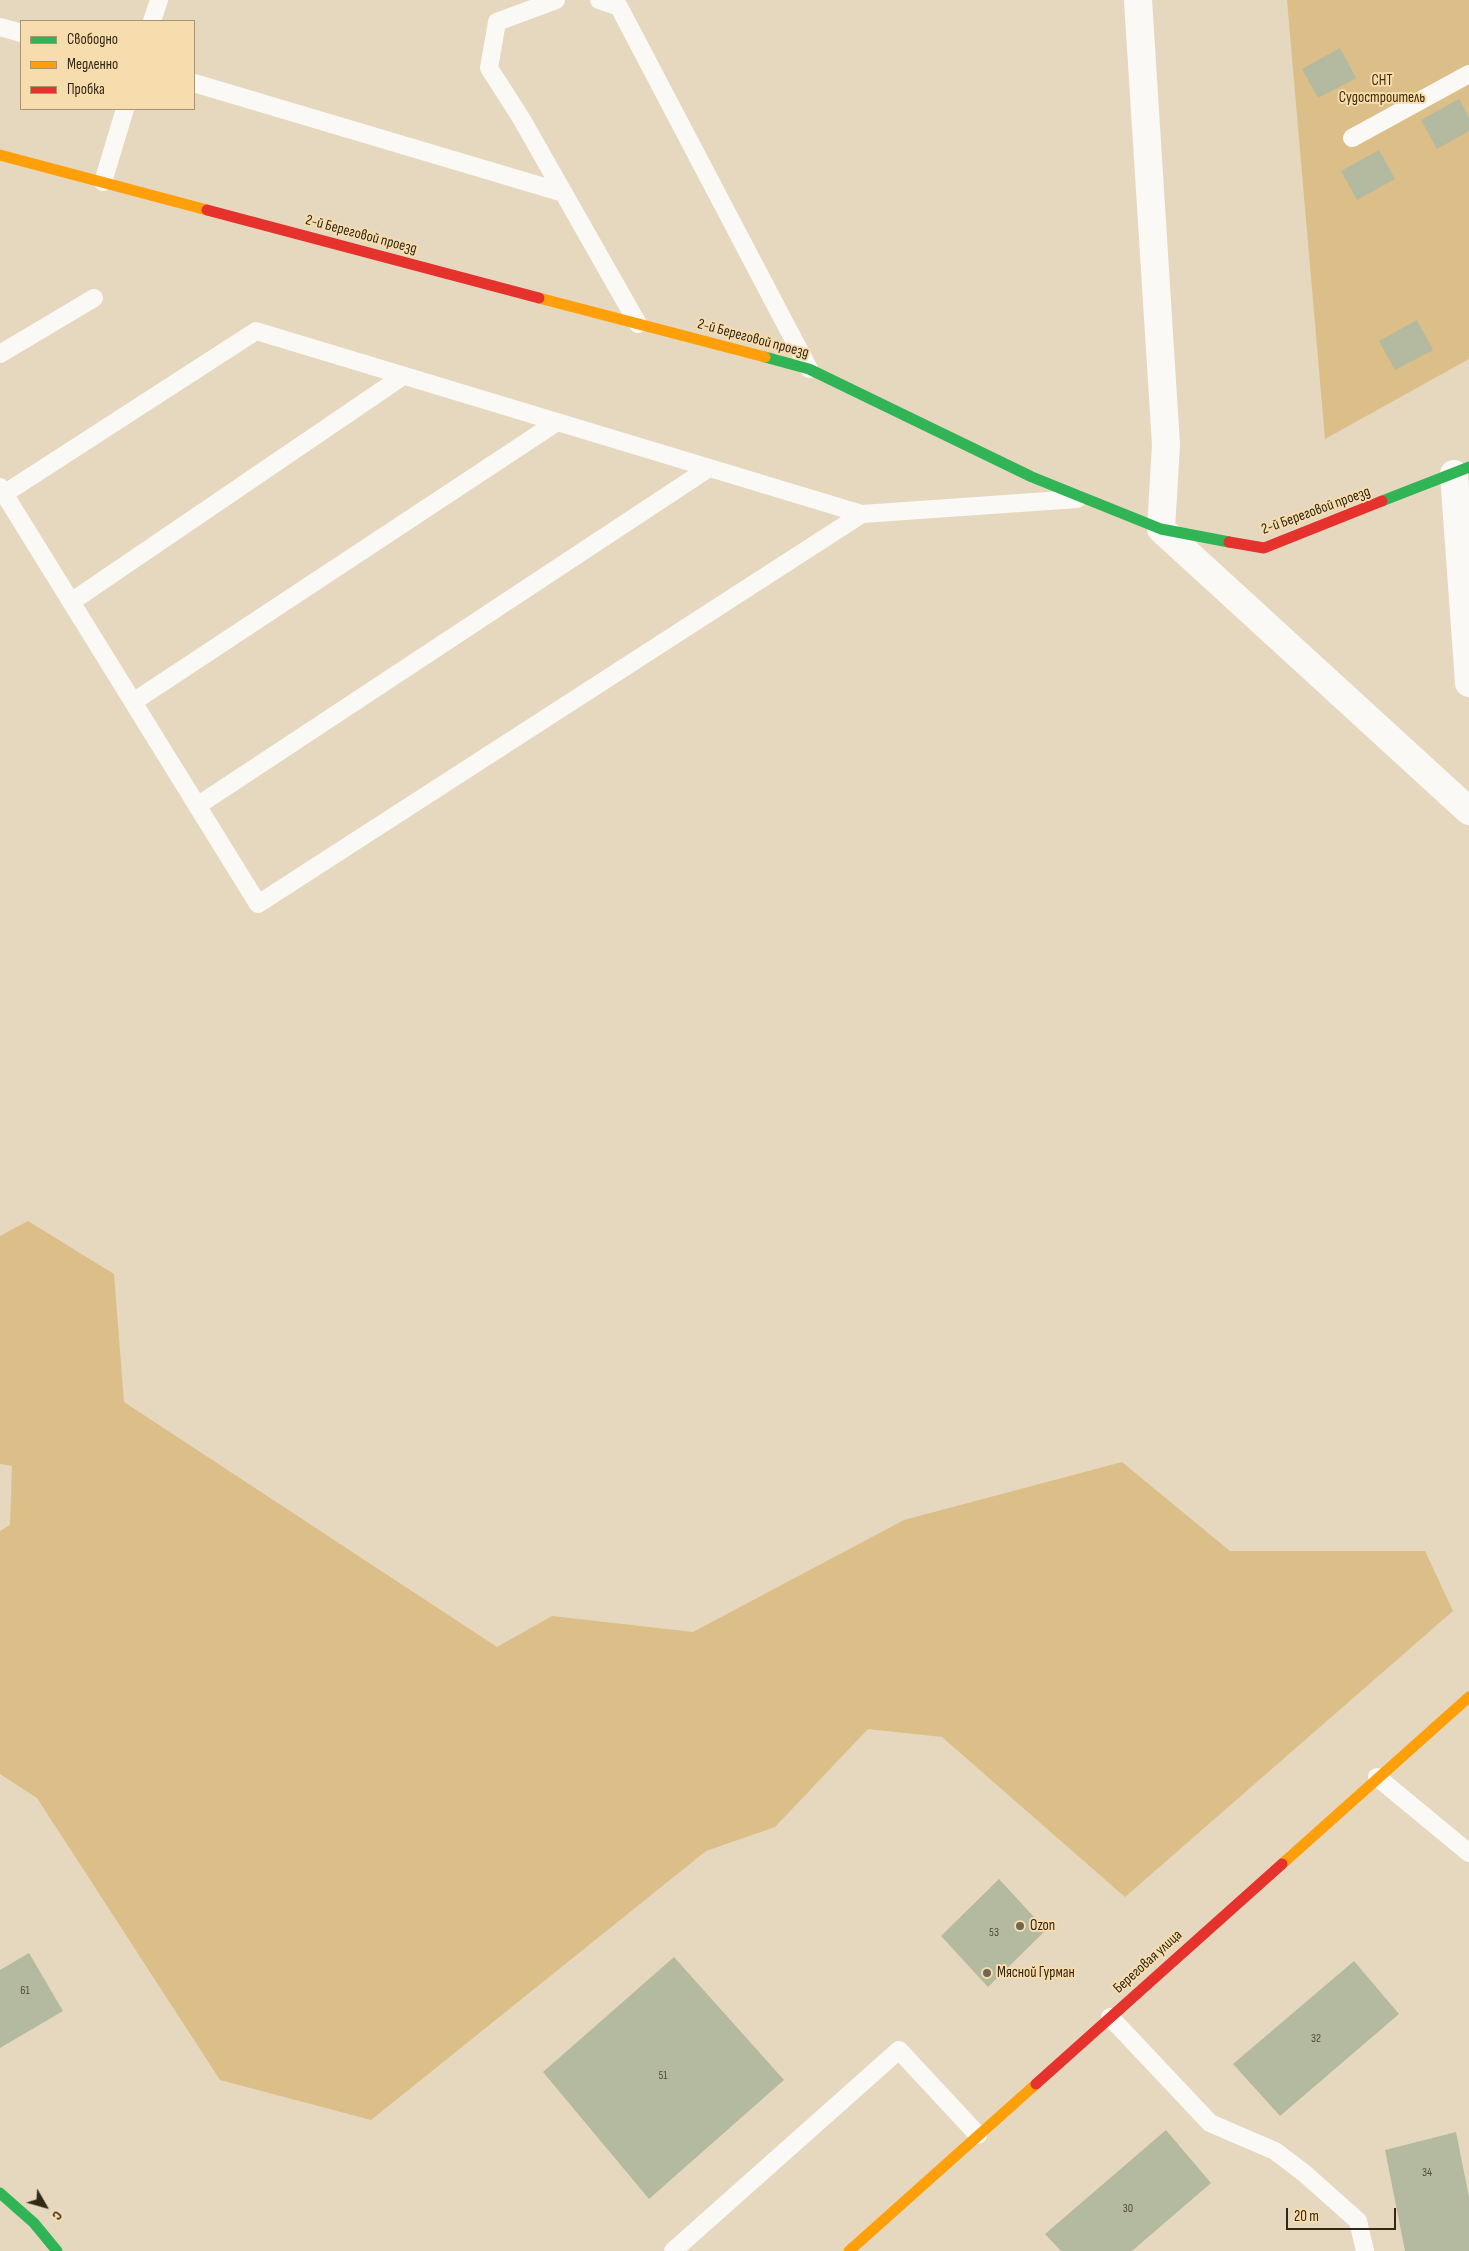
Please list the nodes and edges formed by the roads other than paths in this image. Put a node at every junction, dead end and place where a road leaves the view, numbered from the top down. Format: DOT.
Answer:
graph roads {
  1 [pos="159,0"];
  2 [pos="556,0"];
  3 [pos="599,0"];
  4 [pos="1138,0"];
  5 [pos="152,20"];
  6 [pos="0,28"];
  7 [pos="20,33"];
  8 [pos="1469,74"];
  9 [pos="195,82"];
  10 [pos="125,110"];
  11 [pos="1352,138"];
  12 [pos="0,155"];
  13 [pos="103,182"];
  14 [pos="564,193"];
  15 [pos="94,298"];
  16 [pos="638,324"];
  17 [pos="0,354"];
  18 [pos="809,369"];
  19 [pos="403,376"];
  20 [pos="557,422"];
  21 [pos="710,468"];
  22 [pos="1462,470"];
  23 [pos="2,491"];
  24 [pos="1085,498"];
  25 [pos="862,514"];
  26 [pos="1161,529"];
  27 [pos="71,602"];
  28 [pos="1469,683"];
  29 [pos="133,702"];
  30 [pos="197,806"];
  31 [pos="1469,811"];
  32 [pos="1469,1697"];
  33 [pos="1377,1777"];
  34 [pos="1469,1853"];
  35 [pos="1110,2017"];
  36 [pos="978,2135"];
  37 [pos="0,2193"];
  38 [pos="57,2251"];
  39 [pos="673,2251"];
  40 [pos="849,2251"];
  41 [pos="1365,2251"];
  1 -- 5 [label="lane"];
  2 -- 14 [label="lane"];
  3 -- 18 [label="lane"];
  4 -- 26 [label="street"];
  6 -- 7 [label="lane"];
  8 -- 11 [label="lane"];
  9 -- 14 [label="lane"];
  10 -- 13 [label="lane"];
  12 -- 13 [label="street, 2-й Береговой проезд"];
  13 -- 16 [label="street, 2-й Береговой проезд"];
  14 -- 16 [label="lane"];
  15 -- 17 [label="lane"];
  16 -- 18 [label="street, 2-й Береговой проезд"];
  18 -- 24 [label="street, 2-й Береговой проезд"];
  19 -- 20 [label="lane"];
  19 -- 23 [label="lane"];
  19 -- 27 [label="lane"];
  20 -- 21 [label="lane"];
  20 -- 29 [label="lane"];
  21 -- 25 [label="lane"];
  21 -- 30 [label="lane"];
  22 -- 26 [label="street, 2-й Береговой проезд"];
  22 -- 28 [label="street"];
  23 -- 27 [label="lane"];
  24 -- 25 [label="lane"];
  24 -- 26 [label="street, 2-й Береговой проезд"];
  25 -- 30 [label="lane"];
  26 -- 31 [label="street"];
  27 -- 29 [label="lane"];
  29 -- 30 [label="lane"];
  32 -- 33 [label="street, Береговая улица"];
  33 -- 34 [label="lane"];
  33 -- 35 [label="street, Береговая улица"];
  35 -- 36 [label="street, Береговая улица"];
  35 -- 41 [label="lane"];
  36 -- 39 [label="lane"];
  36 -- 40 [label="street, Береговая улица"];
  37 -- 38 [label="street"];
}
